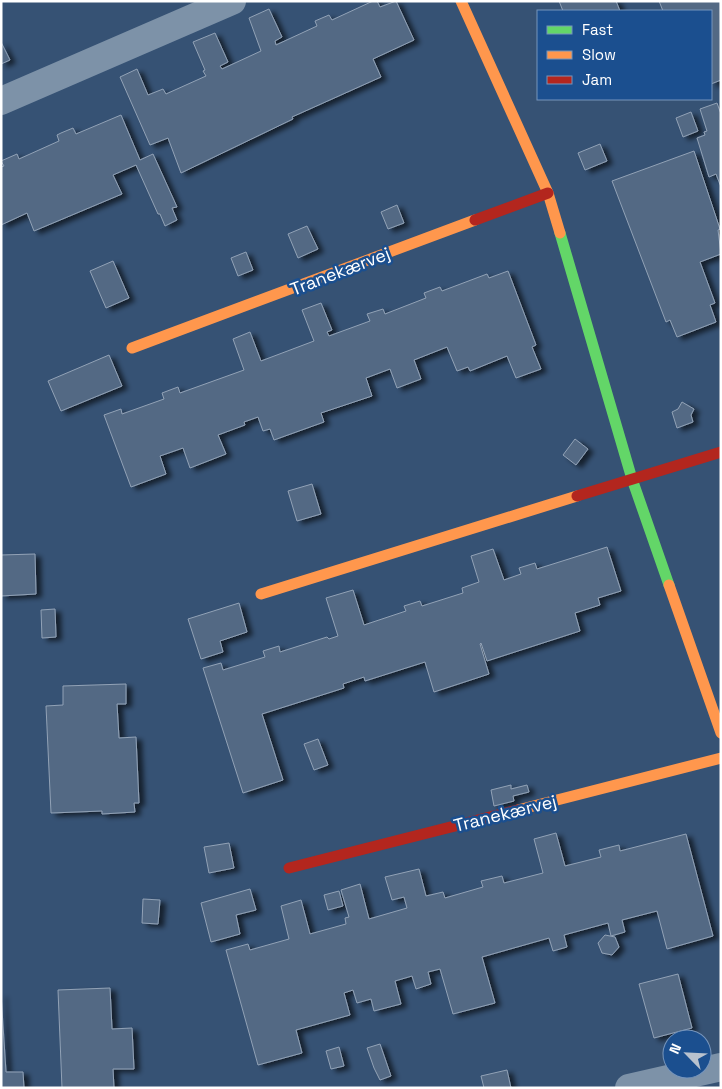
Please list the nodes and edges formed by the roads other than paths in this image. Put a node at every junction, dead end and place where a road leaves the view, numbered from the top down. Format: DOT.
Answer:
graph roads {
  1 [pos="232,1"];
  2 [pos="461,1"];
  3 [pos="1,101"];
  4 [pos="548,193"];
  5 [pos="132,348"];
  6 [pos="721,452"];
  7 [pos="632,480"];
  8 [pos="261,594"];
  9 [pos="721,733"];
  10 [pos="721,758"];
  11 [pos="290,868"];
  12 [pos="721,1067"];
  13 [pos="629,1088"];
  1 -- 3 [label="street"];
  2 -- 4 [label="street"];
  4 -- 5 [label="street, Tranekærvej"];
  4 -- 7 [label="street"];
  6 -- 7 [label="street"];
  7 -- 8 [label="street"];
  7 -- 9 [label="street"];
  10 -- 11 [label="street, Tranekærvej"];
  12 -- 13 [label="street"];
}
